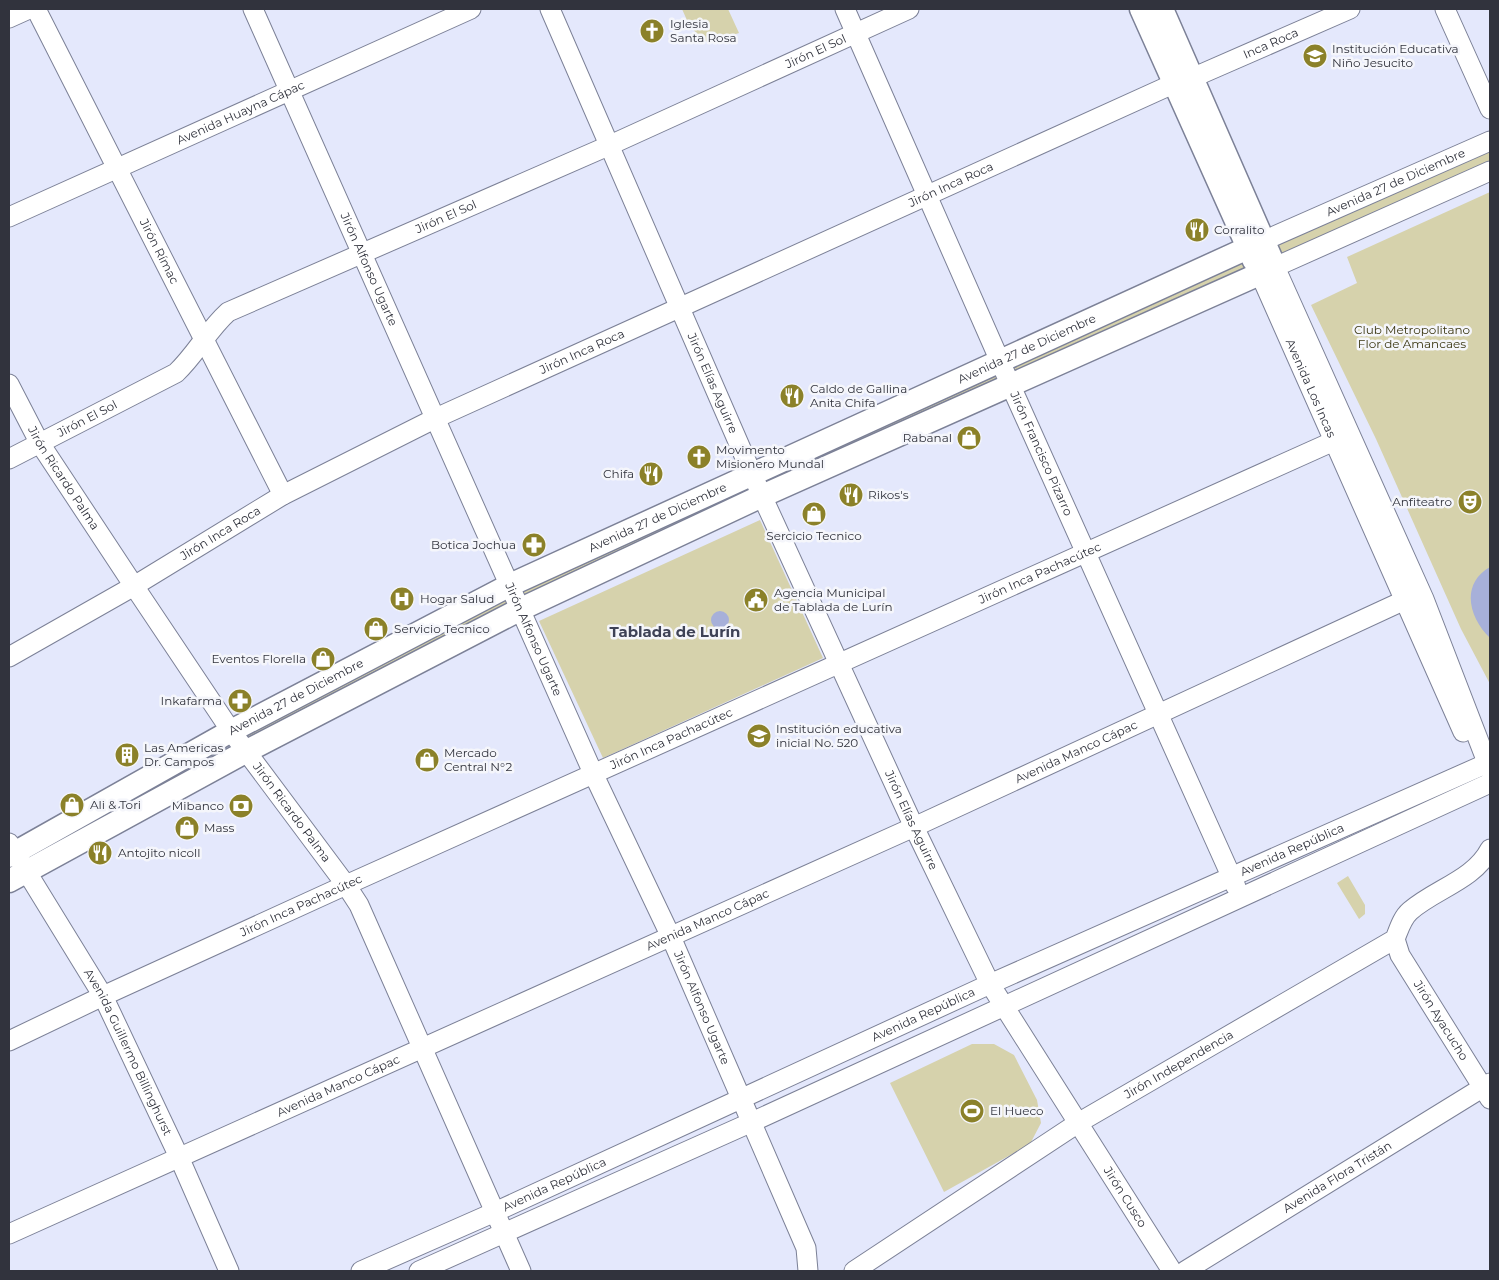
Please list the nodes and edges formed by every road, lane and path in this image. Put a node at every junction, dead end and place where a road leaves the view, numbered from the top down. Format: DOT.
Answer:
graph roads {
  1 [pos="30,9"];
  2 [pos="36,9"];
  3 [pos="253,9"];
  4 [pos="471,9"];
  5 [pos="550,9"];
  6 [pos="845,9"];
  7 [pos="909,9"];
  8 [pos="1141,9"];
  9 [pos="1162,9"];
  10 [pos="1350,9"];
  11 [pos="1446,9"];
  12 [pos="9,18"];
  13 [pos="856,32"];
  14 [pos="1183,81"];
  15 [pos="289,90"];
  16 [pos="1490,109"];
  17 [pos="1490,141"];
  18 [pos="608,146"];
  19 [pos="117,168"];
  20 [pos="1490,170"];
  21 [pos="927,195"];
  22 [pos="9,217"];
  23 [pos="1255,244"];
  24 [pos="363,254"];
  25 [pos="1267,271"];
  26 [pos="678,308"];
  27 [pos="204,340"];
  28 [pos="1000,362"];
  29 [pos="9,384"];
  30 [pos="1010,384"];
  31 [pos="436,418"];
  32 [pos="1334,441"];
  33 [pos="39,442"];
  34 [pos="9,458"];
  35 [pos="752,474"];
  36 [pos="283,495"];
  37 [pos="762,496"];
  38 [pos="1085,552"];
  39 [pos="510,585"];
  40 [pos="134,586"];
  41 [pos="1405,600"];
  42 [pos="520,608"];
  43 [pos="9,658"];
  44 [pos="839,663"];
  45 [pos="1158,715"];
  46 [pos="231,731"];
  47 [pos="247,752"];
  48 [pos="1489,765"];
  49 [pos="593,773"];
  50 [pos="1490,783"];
  51 [pos="914,827"];
  52 [pos="1490,849"];
  53 [pos="13,861"];
  54 [pos="1231,877"];
  55 [pos="346,884"];
  56 [pos="1240,898"];
  57 [pos="671,937"];
  58 [pos="1395,939"];
  59 [pos="990,984"];
  60 [pos="102,996"];
  61 [pos="1004,1006"];
  62 [pos="9,1041"];
  63 [pos="423,1050"];
  64 [pos="1488,1090"];
  65 [pos="741,1097"];
  66 [pos="752,1122"];
  67 [pos="1078,1123"];
  68 [pos="179,1157"];
  69 [pos="495,1212"];
  70 [pos="504,1232"];
  71 [pos="9,1234"];
  72 [pos="229,1271"];
  73 [pos="361,1271"];
  74 [pos="419,1271"];
  75 [pos="521,1271"];
  76 [pos="808,1271"];
  77 [pos="854,1271"];
  78 [pos="1172,1271"];
  79 [pos="1185,1271"];
  1 -- 12 [label="street"];
  2 -- 19 [label="street, Jirón Rímac"];
  3 -- 15 [label="street, Jirón Alfonso Ugarte"];
  4 -- 15 [label="street, Avenida Huayna Cápac"];
  5 -- 18 [label="street, Jirón Elías Aguirre"];
  6 -- 13 [label="street, Jirón Francisco Pizarro"];
  7 -- 13 [label="street, Jirón El Sol"];
  8 -- 14 [label="street, Avenida Los Incas"];
  9 -- 14 [label="street, Avenida Los Incas"];
  10 -- 14 [label="street, Inca Roca"];
  11 -- 16 [label="street"];
  13 -- 18 [label="street, Jirón El Sol"];
  13 -- 21 [label="street, Jirón Francisco Pizarro"];
  14 -- 21 [label="street, Jirón Inca Roca"];
  14 -- 23 [label="street, Avenida Los Incas"];
  15 -- 19 [label="street, Avenida Huayna Cápac"];
  15 -- 24 [label="street, Jirón Alfonso Ugarte"];
  17 -- 23 [label="street, Avenida 27 de Diciembre"];
  18 -- 24 [label="street, Jirón El Sol"];
  18 -- 26 [label="street, Jirón Elías Aguirre"];
  19 -- 22 [label="street, Avenida Huayna Cápac"];
  19 -- 27 [label="street, Jirón Rímac"];
  20 -- 25 [label="street, Avenida 27 de Diciembre"];
  21 -- 26 [label="street, Jirón Inca Roca"];
  21 -- 28 [label="street, Jirón Francisco Pizarro"];
  23 -- 25 [label="street, Avenida Los Incas"];
  23 -- 28 [label="street, Avenida 27 de Diciembre"];
  24 -- 27 [label="street, Jirón El Sol"];
  24 -- 31 [label="street, Jirón Alfonso Ugarte"];
  25 -- 30 [label="street, Avenida 27 de Diciembre"];
  25 -- 32 [label="street, Avenida Los Incas"];
  25 -- 48 [label="street, Avenida Los Incas"];
  26 -- 31 [label="street, Jirón Inca Roca"];
  26 -- 35 [label="street, Jirón Elías Aguirre"];
  27 -- 33 [label="street, Jirón El Sol"];
  27 -- 36 [label="street, Jirón Rímac"];
  28 -- 30 [label="street, Jirón Francisco Pizarro"];
  28 -- 35 [label="street, Avenida 27 de Diciembre"];
  29 -- 33 [label="street, Jirón Ricardo Palma"];
  30 -- 37 [label="street, Avenida 27 de Diciembre"];
  30 -- 38 [label="street, Jirón Francisco Pizarro"];
  31 -- 36 [label="street, Jirón Inca Roca"];
  31 -- 39 [label="street, Jirón Alfonso Ugarte"];
  32 -- 38 [label="street, Jirón Inca Pachacútec"];
  32 -- 41 [label="street, Avenida Los Incas"];
  33 -- 34 [label="street, Jirón El Sol"];
  33 -- 40 [label="street, Jirón Ricardo Palma"];
  35 -- 37 [label="street, Jirón Elías Aguirre"];
  35 -- 39 [label="street, Avenida 27 de Diciembre"];
  36 -- 40 [label="street, Jirón Inca Roca"];
  37 -- 42 [label="street, Avenida 27 de Diciembre"];
  37 -- 44 [label="street, Jirón Elías Aguirre"];
  38 -- 44 [label="street, Jirón Inca Pachacútec"];
  38 -- 45 [label="street, Jirón Francisco Pizarro"];
  39 -- 42 [label="street, Jirón Alfonso Ugarte"];
  39 -- 46 [label="street, Avenida 27 de Diciembre"];
  40 -- 43 [label="street, Jirón Inca Roca"];
  40 -- 46 [label="street, Jirón Ricardo Palma"];
  41 -- 45 [label="street, Avenida Manco Cápac"];
  41 -- 48 [label="street, Avenida Los Incas"];
  42 -- 47 [label="street, Avenida 27 de Diciembre"];
  42 -- 49 [label="street, Jirón Alfonso Ugarte"];
  44 -- 49 [label="street, Jirón Inca Pachacútec"];
  44 -- 51 [label="street, Jirón Elías Aguirre"];
  45 -- 51 [label="street, Avenida Manco Cápac"];
  45 -- 54 [label="street, Jirón Francisco Pizarro"];
  46 -- 47 [label="street, Jirón Ricardo Palma"];
  46 -- 53 [label="street, Avenida 27 de Diciembre"];
  47 -- 53 [label="street, Avenida 27 de Diciembre"];
  47 -- 55 [label="street, Jirón Ricardo Palma"];
  48 -- 54 [label="street, Avenida República"];
  49 -- 55 [label="street, Jirón Inca Pachacútec"];
  49 -- 57 [label="street, Jirón Alfonso Ugarte"];
  50 -- 56 [label="street, Avenida República"];
  51 -- 57 [label="street, Avenida Manco Cápac"];
  51 -- 59 [label="street, Jirón Elías Aguirre"];
  52 -- 58 [label="street"];
  53 -- 60 [label="street, Avenida Guillermo Billinghurst"];
  54 -- 56 [label="street, Jirón Francisco Pizarro"];
  54 -- 59 [label="street, Avenida República"];
  55 -- 60 [label="street, Jirón Inca Pachacútec"];
  55 -- 63 [label="street, Jirón Ricardo Palma"];
  56 -- 61 [label="street, Avenida República"];
  57 -- 63 [label="street, Avenida Manco Cápac"];
  57 -- 65 [label="street, Jirón Alfonso Ugarte"];
  58 -- 64 [label="street, Jirón Ayacucho"];
  58 -- 67 [label="street, Jirón Independencia"];
  59 -- 61 [label="street, Jirón Elías Aguirre"];
  59 -- 65 [label="street, Avenida República"];
  60 -- 62 [label="street, Jirón Inca Pachacútec"];
  60 -- 68 [label="street, Avenida Guillermo Billinghurst"];
  61 -- 66 [label="street, Avenida República"];
  61 -- 67 [label="street, Jirón Elías Aguirre"];
  63 -- 68 [label="street, Avenida Manco Cápac"];
  63 -- 69 [label="street, Jirón Ricardo Palma"];
  64 -- 79 [label="street, Avenida Flora Tristán"];
  65 -- 66 [label="street, Jirón Alfonso Ugarte"];
  65 -- 69 [label="street, Avenida República"];
  66 -- 70 [label="street, Avenida República"];
  66 -- 76 [label="street, Jirón Alfonso Ugarte"];
  67 -- 77 [label="street, Jirón Independencia"];
  67 -- 78 [label="street, Jirón Cusco"];
  68 -- 71 [label="street, Avenida Manco Cápac"];
  68 -- 72 [label="street, Avenida Guillermo Billinghurst"];
  69 -- 70 [label="street, Jirón Ricardo Palma"];
  69 -- 73 [label="street, Avenida República"];
  70 -- 74 [label="street, Avenida República"];
  70 -- 75 [label="street, Jirón Ricardo Palma"];
}
